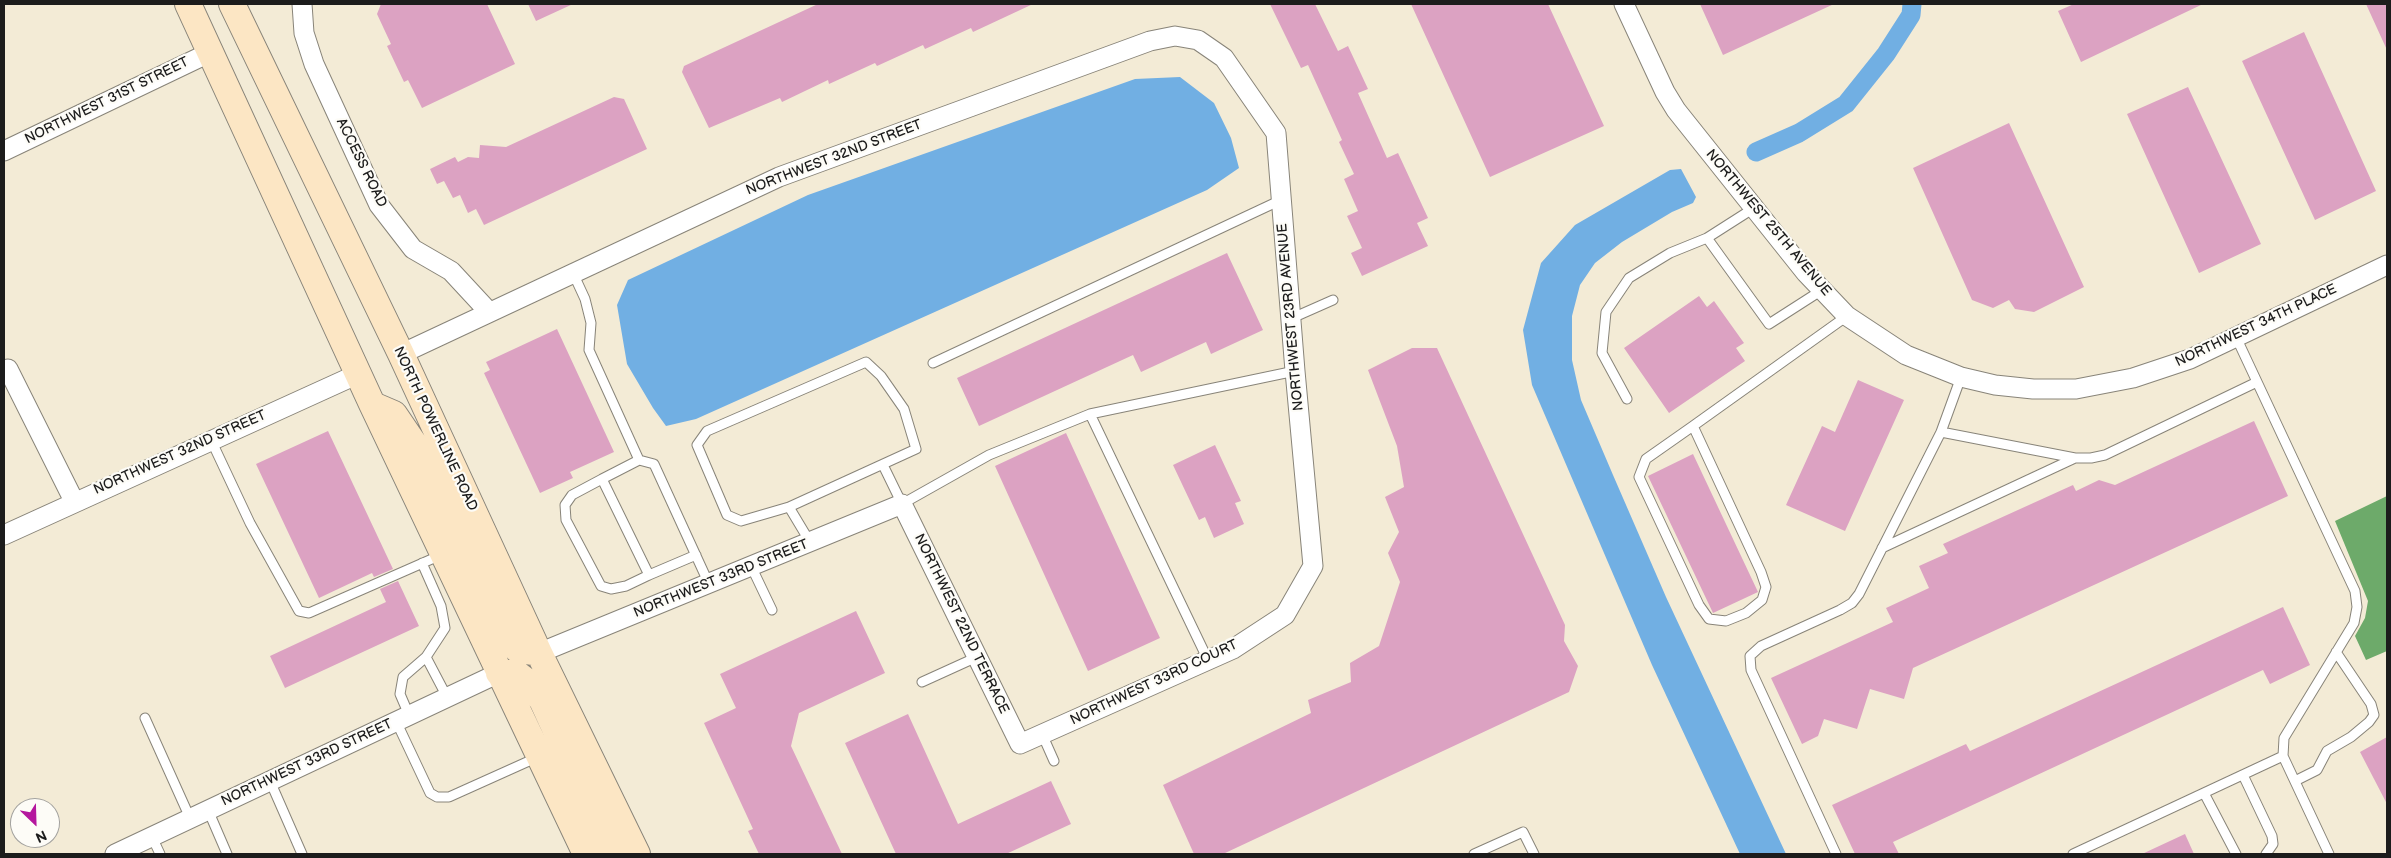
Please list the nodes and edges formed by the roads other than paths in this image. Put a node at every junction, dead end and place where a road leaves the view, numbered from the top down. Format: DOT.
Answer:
graph roads {
  1 [pos="188,4"];
  2 [pos="232,4"];
  3 [pos="302,4"];
  4 [pos="1624,4"];
  5 [pos="1198,40"];
  6 [pos="211,52"];
  7 [pos="4,151"];
  8 [pos="1281,200"];
  9 [pos="1754,208"];
  10 [pos="1707,238"];
  11 [pos="2387,265"];
  12 [pos="573,273"];
  13 [pos="1822,290"];
  14 [pos="1334,300"];
  15 [pos="489,312"];
  16 [pos="1847,316"];
  17 [pos="1290,319"];
  18 [pos="2236,337"];
  19 [pos="401,354"];
  20 [pos="933,363"];
  21 [pos="8,369"];
  22 [pos="1295,371"];
  23 [pos="358,374"];
  24 [pos="1961,377"];
  25 [pos="2257,382"];
  26 [pos="2033,389"];
  27 [pos="1627,399"];
  28 [pos="372,404"];
  29 [pos="1090,414"];
  30 [pos="1693,426"];
  31 [pos="1941,432"];
  32 [pos="211,439"];
  33 [pos="2075,458"];
  34 [pos="639,460"];
  35 [pos="883,466"];
  36 [pos="602,479"];
  37 [pos="74,501"];
  38 [pos="902,504"];
  39 [pos="789,507"];
  40 [pos="4,535"];
  41 [pos="810,542"];
  42 [pos="1882,548"];
  43 [pos="696,555"];
  44 [pos="433,559"];
  45 [pos="751,566"];
  46 [pos="649,575"];
  47 [pos="709,584"];
  48 [pos="772,610"];
  49 [pos="1285,616"];
  50 [pos="2336,652"];
  51 [pos="539,654"];
  52 [pos="426,657"];
  53 [pos="977,657"];
  54 [pos="1208,660"];
  55 [pos="499,673"];
  56 [pos="922,682"];
  57 [pos="447,697"];
  58 [pos="144,718"];
  59 [pos="403,718"];
  60 [pos="1042,734"];
  61 [pos="1020,744"];
  62 [pos="539,756"];
  63 [pos="2283,756"];
  64 [pos="1054,761"];
  65 [pos="2243,775"];
  66 [pos="270,781"];
  67 [pos="2295,781"];
  68 [pos="2204,793"];
  69 [pos="208,810"];
  70 [pos="190,818"];
  71 [pos="152,837"];
  72 [pos="115,854"];
  73 [pos="160,854"];
  74 [pos="227,854"];
  75 [pos="302,854"];
  76 [pos="586,854"];
  77 [pos="613,854"];
  78 [pos="637,854"];
  79 [pos="1474,854"];
  80 [pos="1534,854"];
  81 [pos="1836,854"];
  82 [pos="2074,854"];
  83 [pos="2236,854"];
  84 [pos="2266,854"];
  85 [pos="2329,854"];
  1 -- 6 [label="main road"];
  2 -- 19 [label="main road, NORTH POWERLINE ROAD"];
  3 -- 15 [label="street, ACCESS ROAD"];
  4 -- 9 [label="street, NORTHWEST 25TH AVENUE"];
  5 -- 8 [label="street, NORTHWEST 23RD AVENUE"];
  5 -- 12 [label="street, NORTHWEST 32ND STREET"];
  6 -- 7 [label="street, NORTHWEST 31ST STREET"];
  6 -- 23 [label="main road"];
  8 -- 17 [label="street, NORTHWEST 23RD AVENUE"];
  8 -- 20 [label="lane"];
  9 -- 10 [label="lane"];
  9 -- 13 [label="street, NORTHWEST 25TH AVENUE"];
  10 -- 13 [label="lane"];
  10 -- 27 [label="lane"];
  11 -- 18 [label="street, NORTHWEST 34TH PLACE"];
  12 -- 15 [label="street, NORTHWEST 32ND STREET"];
  12 -- 34 [label="lane"];
  13 -- 16 [label="street, NORTHWEST 25TH AVENUE"];
  14 -- 17 [label="lane"];
  15 -- 19 [label="street, NORTHWEST 32ND STREET"];
  16 -- 24 [label="street, NORTHWEST 25TH AVENUE"];
  16 -- 30 [label="lane"];
  17 -- 22 [label="street, NORTHWEST 23RD AVENUE"];
  18 -- 25 [label="lane"];
  18 -- 26 [label="street, NORTHWEST 34TH PLACE"];
  19 -- 51 [label="main road, NORTH POWERLINE ROAD"];
  21 -- 37 [label="street"];
  22 -- 29 [label="lane"];
  22 -- 49 [label="street, NORTHWEST 23RD AVENUE"];
  23 -- 28 [label="main road"];
  23 -- 32 [label="street, NORTHWEST 32ND STREET"];
  24 -- 26 [label="street, NORTHWEST 25TH AVENUE"];
  24 -- 31 [label="lane"];
  25 -- 33 [label="lane"];
  25 -- 50 [label="lane"];
  28 -- 44 [label="main road"];
  28 -- 51 [label="main road"];
  29 -- 38 [label="lane"];
  29 -- 54 [label="lane"];
  30 -- 30 [label="lane"];
  31 -- 33 [label="lane"];
  31 -- 42 [label="lane"];
  32 -- 37 [label="street, NORTHWEST 32ND STREET"];
  32 -- 44 [label="lane"];
  33 -- 42 [label="lane"];
  34 -- 36 [label="lane"];
  34 -- 43 [label="lane"];
  35 -- 38 [label="lane"];
  35 -- 39 [label="lane"];
  35 -- 39 [label="lane"];
  36 -- 46 [label="lane"];
  36 -- 46 [label="lane"];
  37 -- 40 [label="street, NORTHWEST 32ND STREET"];
  38 -- 41 [label="street, NORTHWEST 33RD STREET"];
  38 -- 53 [label="street, NORTHWEST 22ND TERRACE"];
  39 -- 41 [label="lane"];
  41 -- 45 [label="street, NORTHWEST 33RD STREET"];
  42 -- 81 [label="lane"];
  43 -- 46 [label="lane"];
  43 -- 47 [label="lane"];
  44 -- 52 [label="lane"];
  44 -- 55 [label="main road"];
  45 -- 47 [label="street, NORTHWEST 33RD STREET"];
  45 -- 48 [label="lane"];
  47 -- 51 [label="street, NORTHWEST 33RD STREET"];
  49 -- 54 [label="street, NORTHWEST 33RD COURT"];
  50 -- 63 [label="lane"];
  50 -- 67 [label="lane"];
  51 -- 78 [label="main road, NORTH POWERLINE ROAD"];
  52 -- 57 [label="lane"];
  52 -- 59 [label="lane"];
  53 -- 56 [label="lane"];
  53 -- 61 [label="street, NORTHWEST 22ND TERRACE"];
  54 -- 60 [label="street, NORTHWEST 33RD COURT"];
  55 -- 57 [label="street, NORTHWEST 33RD STREET"];
  55 -- 62 [label="main road"];
  55 -- 77 [label="main road"];
  57 -- 59 [label="street, NORTHWEST 33RD STREET"];
  58 -- 70 [label="lane"];
  59 -- 62 [label="lane"];
  59 -- 66 [label="street, NORTHWEST 33RD STREET"];
  60 -- 61 [label="street, NORTHWEST 33RD COURT"];
  60 -- 64 [label="lane"];
  62 -- 76 [label="main road"];
  63 -- 65 [label="lane"];
  63 -- 67 [label="lane"];
  65 -- 68 [label="lane"];
  65 -- 84 [label="lane"];
  66 -- 69 [label="street, NORTHWEST 33RD STREET"];
  66 -- 75 [label="lane"];
  67 -- 85 [label="lane"];
  68 -- 82 [label="lane"];
  68 -- 83 [label="lane"];
  69 -- 70 [label="street, NORTHWEST 33RD STREET"];
  69 -- 74 [label="lane"];
  70 -- 71 [label="street, NORTHWEST 33RD STREET"];
  71 -- 72 [label="street, NORTHWEST 33RD STREET"];
  71 -- 73 [label="lane"];
  79 -- 80 [label="lane"];
}
